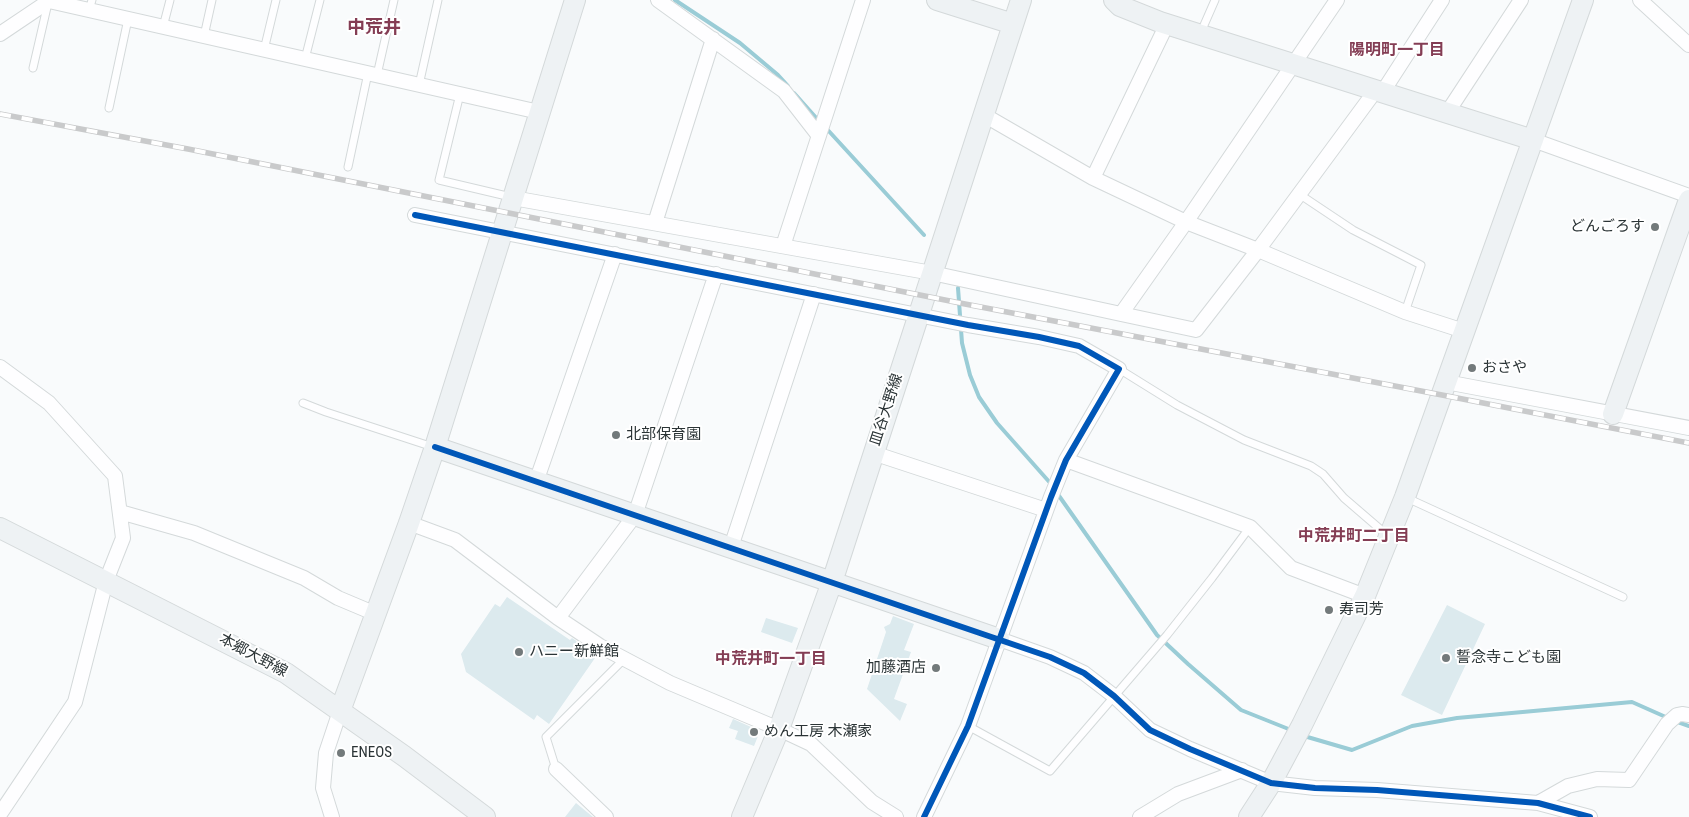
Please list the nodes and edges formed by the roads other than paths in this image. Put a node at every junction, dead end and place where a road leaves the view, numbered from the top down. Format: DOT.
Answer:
graph roads {
  1 [pos="49,0"];
  2 [pos="170,0"];
  3 [pos="212,0"];
  4 [pos="276,0"];
  5 [pos="320,0"];
  6 [pos="394,0"];
  7 [pos="438,0"];
  8 [pos="575,0"];
  9 [pos="658,0"];
  10 [pos="863,0"];
  11 [pos="937,0"];
  12 [pos="1021,0"];
  13 [pos="1114,0"];
  14 [pos="1215,0"];
  15 [pos="1337,0"];
  16 [pos="1442,0"];
  17 [pos="1521,0"];
  18 [pos="1583,0"];
  19 [pos="1640,0"];
  20 [pos="90,5"];
  21 [pos="128,19"];
  22 [pos="1013,24"];
  23 [pos="1167,24"];
  24 [pos="163,27"];
  25 [pos="0,34"];
  26 [pos="1199,35"];
  27 [pos="204,36"];
  28 [pos="712,39"];
  29 [pos="1689,45"];
  30 [pos="264,50"];
  31 [pos="305,59"];
  32 [pos="1292,64"];
  33 [pos="33,68"];
  34 [pos="372,74"];
  35 [pos="419,85"];
  36 [pos="1379,92"];
  37 [pos="460,94"];
  38 [pos="109,108"];
  39 [pos="539,112"];
  40 [pos="1448,113"];
  41 [pos="984,115"];
  42 [pos="819,136"];
  43 [pos="1532,140"];
  44 [pos="348,167"];
  45 [pos="1093,178"];
  46 [pos="1299,194"];
  47 [pos="513,198"];
  48 [pos="1689,198"];
  49 [pos="415,215"];
  50 [pos="1186,222"];
  51 [pos="655,223"];
  52 [pos="502,231"];
  53 [pos="782,246"];
  54 [pos="1258,250"];
  55 [pos="615,254"];
  56 [pos="932,273"];
  57 [pos="716,274"];
  58 [pos="814,294"];
  59 [pos="1405,312"];
  60 [pos="918,314"];
  61 [pos="1121,314"];
  62 [pos="1464,331"];
  63 [pos="0,366"];
  64 [pos="1119,369"];
  65 [pos="1446,382"];
  66 [pos="303,402"];
  67 [pos="1613,414"];
  68 [pos="1689,428"];
  69 [pos="435,447"];
  70 [pos="873,453"];
  71 [pos="1066,460"];
  72 [pos="536,482"];
  73 [pos="1405,497"];
  74 [pos="1049,504"];
  75 [pos="120,512"];
  76 [pos="635,515"];
  77 [pos="409,523"];
  78 [pos="1250,527"];
  79 [pos="0,528"];
  80 [pos="1389,537"];
  81 [pos="731,548"];
  82 [pos="106,581"];
  83 [pos="832,582"];
  84 [pos="1366,596"];
  85 [pos="1623,597"];
  86 [pos="376,614"];
  87 [pos="558,618"];
  88 [pos="999,639"];
  89 [pos="624,659"];
  90 [pos="1114,696"];
  91 [pos="340,711"];
  92 [pos="1678,718"];
  93 [pos="968,726"];
  94 [pos="779,729"];
  95 [pos="556,769"];
  96 [pos="1242,770"];
  97 [pos="1271,782"];
  98 [pos="1538,803"];
  99 [pos="0,814"];
  100 [pos="332,817"];
  101 [pos="485,817"];
  102 [pos="606,817"];
  103 [pos="742,817"];
  104 [pos="896,817"];
  105 [pos="924,817"];
  106 [pos="1140,817"];
  107 [pos="1249,817"];
  108 [pos="1590,817"];
  1 -- 20 [label="street"];
  1 -- 25 [label="street"];
  1 -- 33 [label="lane"];
  2 -- 24 [label="lane"];
  3 -- 27 [label="lane"];
  4 -- 30 [label="lane"];
  5 -- 31 [label="lane"];
  6 -- 34 [label="lane"];
  7 -- 35 [label="lane"];
  8 -- 39 [label="street"];
  9 -- 28 [label="street"];
  10 -- 42 [label="street"];
  11 -- 22 [label="street"];
  12 -- 22 [label="street, 皿谷大野線"];
  13 -- 23 [label="street"];
  14 -- 26 [label="lane"];
  15 -- 32 [label="street"];
  16 -- 36 [label="street"];
  17 -- 40 [label="street"];
  18 -- 43 [label="street"];
  19 -- 29 [label="street"];
  20 -- 21 [label="street"];
  21 -- 24 [label="street"];
  21 -- 38 [label="lane"];
  22 -- 41 [label="street, 皿谷大野線"];
  23 -- 26 [label="street"];
  23 -- 45 [label="street"];
  24 -- 27 [label="street"];
  26 -- 32 [label="street"];
  27 -- 30 [label="street"];
  28 -- 42 [label="street"];
  28 -- 51 [label="street"];
  30 -- 31 [label="street"];
  31 -- 34 [label="street"];
  32 -- 36 [label="street"];
  32 -- 50 [label="street"];
  34 -- 35 [label="street"];
  34 -- 44 [label="lane"];
  35 -- 37 [label="street"];
  36 -- 40 [label="street"];
  36 -- 46 [label="street"];
  37 -- 39 [label="street"];
  37 -- 47 [label="lane"];
  39 -- 47 [label="street"];
  40 -- 43 [label="street"];
  41 -- 45 [label="street"];
  41 -- 56 [label="street, 皿谷大野線"];
  42 -- 53 [label="street"];
  43 -- 48 [label="street"];
  43 -- 62 [label="street"];
  45 -- 50 [label="street"];
  46 -- 54 [label="street"];
  46 -- 59 [label="lane"];
  47 -- 51 [label="street"];
  47 -- 52 [label="street"];
  48 -- 67 [label="street"];
  49 -- 52 [label="street"];
  50 -- 54 [label="street"];
  50 -- 61 [label="street"];
  51 -- 53 [label="street"];
  52 -- 55 [label="street"];
  52 -- 69 [label="street"];
  53 -- 56 [label="street"];
  54 -- 59 [label="street"];
  54 -- 61 [label="street"];
  55 -- 57 [label="street"];
  55 -- 72 [label="street"];
  56 -- 60 [label="street, 皿谷大野線"];
  56 -- 61 [label="street"];
  57 -- 58 [label="street"];
  57 -- 76 [label="street"];
  58 -- 60 [label="street"];
  58 -- 81 [label="street"];
  59 -- 62 [label="street"];
  60 -- 64 [label="street"];
  60 -- 70 [label="street, 皿谷大野線"];
  62 -- 65 [label="street"];
  63 -- 75 [label="street"];
  64 -- 71 [label="street"];
  64 -- 80 [label="lane"];
  65 -- 67 [label="street"];
  65 -- 73 [label="street"];
  66 -- 69 [label="lane"];
  67 -- 68 [label="street"];
  69 -- 72 [label="street"];
  69 -- 77 [label="street"];
  70 -- 74 [label="street"];
  70 -- 83 [label="street, 皿谷大野線"];
  71 -- 74 [label="street"];
  71 -- 78 [label="street"];
  72 -- 76 [label="street"];
  73 -- 80 [label="street"];
  73 -- 85 [label="lane"];
  74 -- 88 [label="street"];
  75 -- 82 [label="street"];
  75 -- 86 [label="street"];
  76 -- 81 [label="street"];
  76 -- 87 [label="street"];
  77 -- 86 [label="street"];
  77 -- 87 [label="street"];
  78 -- 84 [label="street"];
  78 -- 90 [label="lane"];
  79 -- 82 [label="street, 本郷大野線"];
  80 -- 84 [label="street"];
  81 -- 83 [label="street"];
  82 -- 91 [label="street, 本郷大野線"];
  82 -- 99 [label="street"];
  83 -- 88 [label="street"];
  83 -- 94 [label="street, 皿谷大野線"];
  84 -- 97 [label="street"];
  86 -- 91 [label="street"];
  87 -- 89 [label="street"];
  88 -- 90 [label="street"];
  88 -- 93 [label="street"];
  89 -- 94 [label="street"];
  89 -- 95 [label="lane"];
  90 -- 93 [label="lane"];
  90 -- 96 [label="street"];
  91 -- 100 [label="street"];
  91 -- 101 [label="street, 本郷大野線"];
  92 -- 98 [label="street"];
  93 -- 105 [label="street"];
  94 -- 103 [label="street, 皿谷大野線"];
  94 -- 104 [label="street"];
  95 -- 102 [label="street"];
  96 -- 97 [label="street"];
  96 -- 106 [label="street"];
  97 -- 98 [label="street"];
  97 -- 107 [label="street"];
  98 -- 108 [label="street"];
}
